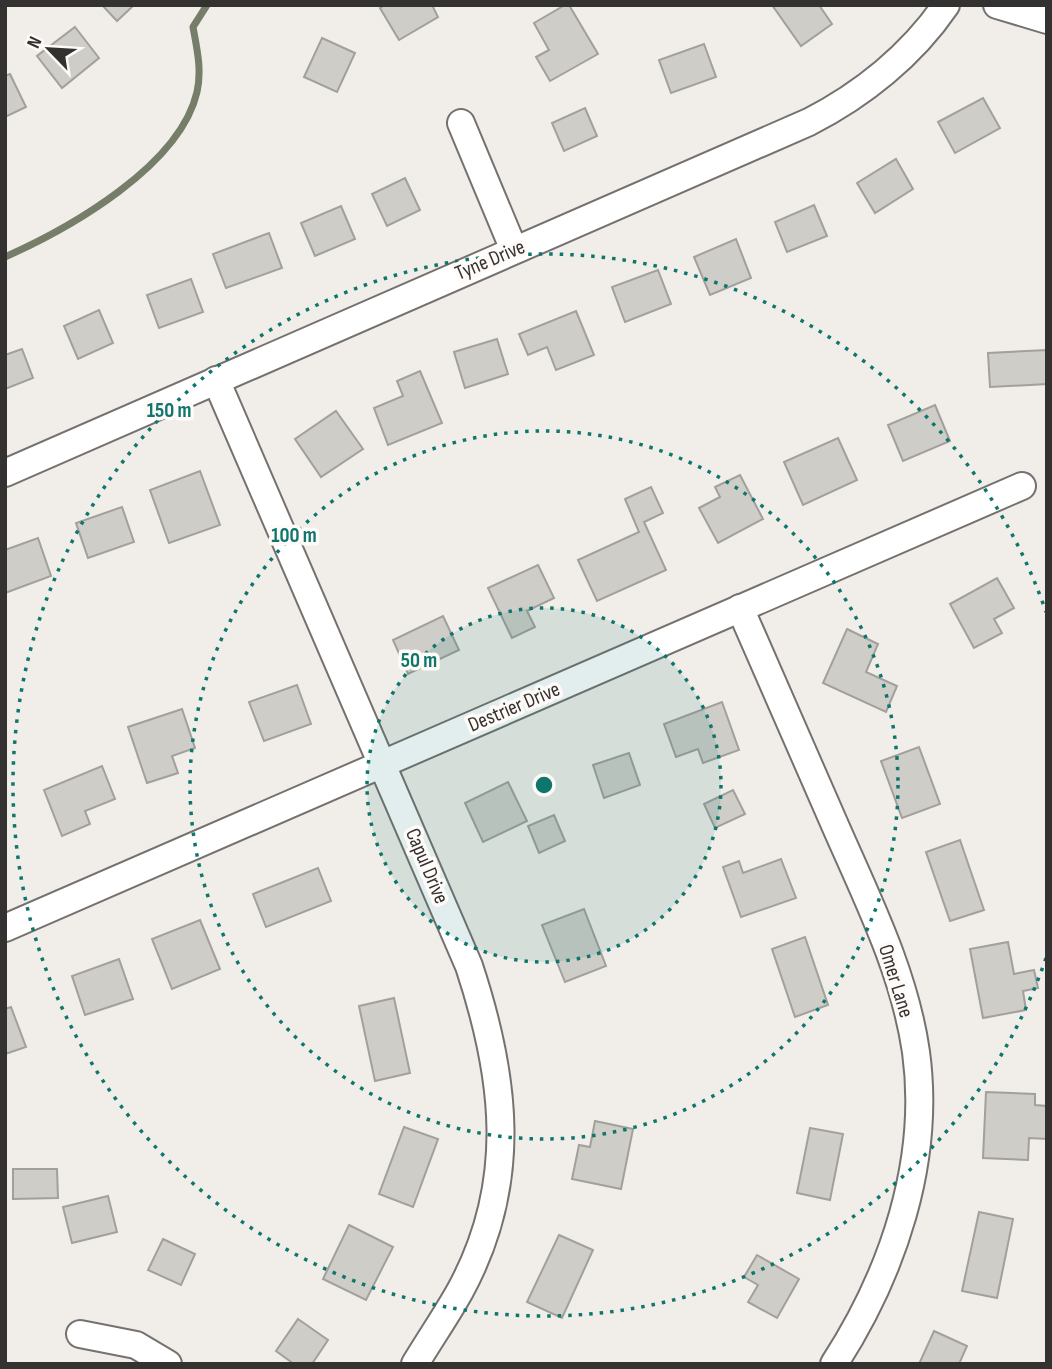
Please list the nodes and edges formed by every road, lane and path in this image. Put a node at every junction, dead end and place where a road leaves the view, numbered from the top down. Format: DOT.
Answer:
graph roads {
  1 [pos="946,5"];
  2 [pos="997,5"];
  3 [pos="1047,20"];
  4 [pos="461,123"];
  5 [pos="514,250"];
  6 [pos="216,380"];
  7 [pos="5,473"];
  8 [pos="1023,486"];
  9 [pos="740,608"];
  10 [pos="384,763"];
  11 [pos="5,928"];
  12 [pos="80,1334"];
  13 [pos="168,1364"];
  14 [pos="415,1364"];
  15 [pos="834,1364"];
  1 -- 5 [label="street, Tyne Drive"];
  2 -- 3 [label="street"];
  4 -- 5 [label="street"];
  5 -- 6 [label="street, Tyne Drive"];
  6 -- 7 [label="street, Tyne Drive"];
  6 -- 10 [label="street, Capul Drive"];
  8 -- 9 [label="street, Destrier Drive"];
  9 -- 10 [label="street, Destrier Drive"];
  9 -- 15 [label="street, Omer Lane"];
  10 -- 11 [label="street, Destrier Drive"];
  10 -- 14 [label="street, Capul Drive"];
  12 -- 13 [label="street"];
}
